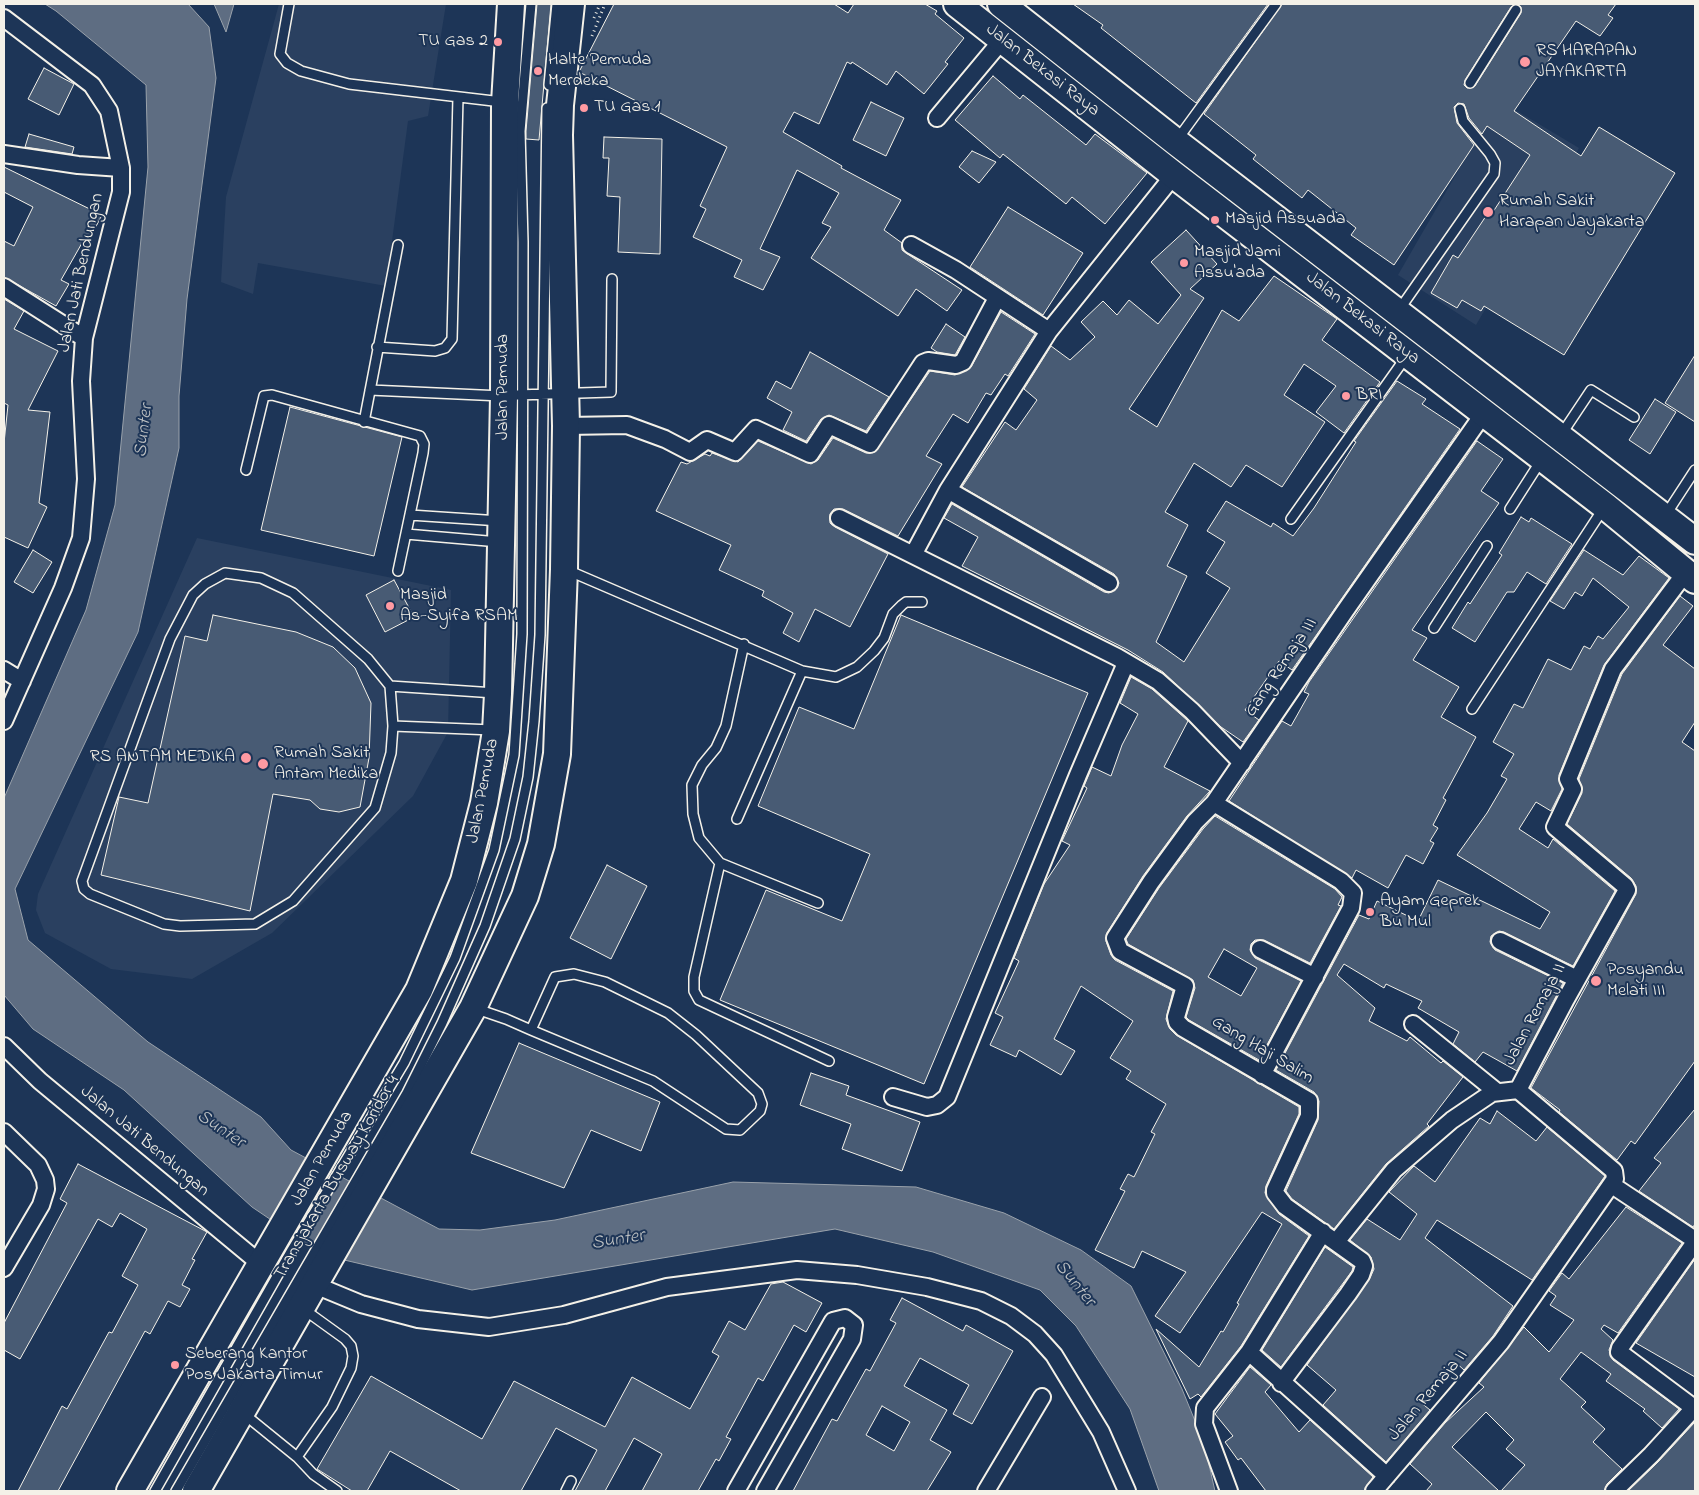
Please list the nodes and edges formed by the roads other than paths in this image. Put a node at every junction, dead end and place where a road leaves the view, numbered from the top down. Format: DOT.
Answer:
graph roads {
  1 [pos="289,4"];
  2 [pos="511,4"];
  3 [pos="531,4"];
  4 [pos="957,4"];
  5 [pos="1000,4"];
  6 [pos="1276,4"];
  7 [pos="568,5"];
  8 [pos="1516,10"];
  9 [pos="4,18"];
  10 [pos="1002,40"];
  11 [pos="1470,83"];
  12 [pos="458,97"];
  13 [pos="505,103"];
  14 [pos="1460,109"];
  15 [pos="937,118"];
  16 [pos="1176,142"];
  17 [pos="4,154"];
  18 [pos="121,168"];
  19 [pos="1174,175"];
  20 [pos="398,245"];
  21 [pos="911,245"];
  22 [pos="612,279"];
  23 [pos="4,287"];
  24 [pos="997,298"];
  25 [pos="1397,313"];
  26 [pos="1049,331"];
  27 [pos="84,338"];
  28 [pos="377,347"];
  29 [pos="1408,354"];
  30 [pos="370,390"];
  31 [pos="553,394"];
  32 [pos="514,396"];
  33 [pos="1484,413"];
  34 [pos="1634,417"];
  35 [pos="364,422"];
  36 [pos="566,426"];
  37 [pos="1560,437"];
  38 [pos="1543,458"];
  39 [pos="246,470"];
  40 [pos="1695,470"];
  41 [pos="948,490"];
  42 [pos="1605,506"];
  43 [pos="1510,510"];
  44 [pos="410,515"];
  45 [pos="839,518"];
  46 [pos="1664,518"];
  47 [pos="1291,519"];
  48 [pos="502,532"];
  49 [pos="406,534"];
  50 [pos="1695,541"];
  51 [pos="1487,546"];
  52 [pos="913,555"];
  53 [pos="564,569"];
  54 [pos="398,571"];
  55 [pos="1690,576"];
  56 [pos="1109,583"];
  57 [pos="922,602"];
  58 [pos="1434,628"];
  59 [pos="744,644"];
  60 [pos="1126,663"];
  61 [pos="4,670"];
  62 [pos="802,671"];
  63 [pos="22,681"];
  64 [pos="390,686"];
  65 [pos="498,694"];
  66 [pos="1472,709"];
  67 [pos="4,721"];
  68 [pos="393,726"];
  69 [pos="496,731"];
  70 [pos="1242,763"];
  71 [pos="1214,803"];
  72 [pos="737,819"];
  73 [pos="720,863"];
  74 [pos="818,903"];
  75 [pos="1500,941"];
  76 [pos="1117,946"];
  77 [pos="1260,949"];
  78 [pos="1315,977"];
  79 [pos="1577,979"];
  80 [pos="473,1008"];
  81 [pos="1413,1024"];
  82 [pos="531,1030"];
  83 [pos="4,1046"];
  84 [pos="829,1062"];
  85 [pos="1262,1075"];
  86 [pos="1518,1090"];
  87 [pos="1497,1092"];
  88 [pos="893,1097"];
  89 [pos="4,1132"];
  90 [pos="339,1150"];
  91 [pos="372,1171"];
  92 [pos="1612,1185"];
  93 [pos="1323,1232"];
  94 [pos="1695,1241"];
  95 [pos="1336,1242"];
  96 [pos="276,1253"];
  97 [pos="4,1268"];
  98 [pos="316,1273"];
  99 [pos="302,1308"];
  100 [pos="1250,1352"];
  101 [pos="1282,1383"];
  102 [pos="1042,1397"];
  103 [pos="1695,1407"];
  104 [pos="242,1413"];
  105 [pos="296,1457"];
  106 [pos="1387,1476"];
  107 [pos="571,1481"];
  108 [pos="130,1491"];
  109 [pos="155,1491"];
  110 [pos="176,1491"];
  111 [pos="196,1491"];
  112 [pos="337,1491"];
  113 [pos="566,1491"];
  114 [pos="736,1491"];
  115 [pos="766,1491"];
  116 [pos="986,1491"];
  117 [pos="1127,1491"];
  118 [pos="1229,1491"];
  119 [pos="1374,1491"];
  120 [pos="1614,1491"];
  1 -- 12 [label="lane"];
  2 -- 13 [label="main road, Jalan Pemuda"];
  3 -- 32 [label="lane, Transjakarta Busway Koridor 4"];
  4 -- 10 [label="main road, Jalan Bekasi Raya"];
  5 -- 16 [label="main road, Jalan Bekasi Raya"];
  6 -- 16 [label="lane"];
  7 -- 31 [label="main road"];
  8 -- 11 [label="lane"];
  9 -- 18 [label="street, Jalan Jati Bendungan"];
  10 -- 15 [label="street"];
  10 -- 19 [label="main road, Jalan Bekasi Raya"];
  12 -- 13 [label="lane"];
  12 -- 28 [label="lane"];
  13 -- 32 [label="main road, Jalan Pemuda"];
  14 -- 25 [label="lane"];
  16 -- 25 [label="main road, Jalan Bekasi Raya"];
  17 -- 18 [label="street"];
  18 -- 27 [label="street, Jalan Jati Bendungan"];
  19 -- 26 [label="street"];
  19 -- 29 [label="main road, Jalan Bekasi Raya"];
  20 -- 28 [label="lane"];
  21 -- 24 [label="street"];
  22 -- 31 [label="lane"];
  23 -- 27 [label="street"];
  24 -- 26 [label="street"];
  24 -- 36 [label="street"];
  25 -- 37 [label="main road, Jalan Bekasi Raya"];
  26 -- 41 [label="street"];
  27 -- 63 [label="street, Jalan Jati Bendungan"];
  28 -- 30 [label="lane"];
  29 -- 33 [label="main road, Jalan Bekasi Raya"];
  29 -- 47 [label="lane"];
  30 -- 32 [label="lane"];
  30 -- 35 [label="lane"];
  31 -- 32 [label="lane"];
  31 -- 36 [label="main road"];
  31 -- 91 [label="lane, Transjakarta Busway Koridor 4"];
  32 -- 48 [label="main road, Jalan Pemuda"];
  32 -- 90 [label="lane, Transjakarta Busway Koridor 4"];
  33 -- 38 [label="main road, Jalan Bekasi Raya"];
  33 -- 70 [label="street, Gang Remaja III"];
  34 -- 37 [label="lane"];
  35 -- 39 [label="lane"];
  35 -- 44 [label="lane"];
  36 -- 53 [label="main road"];
  37 -- 46 [label="main road, Jalan Bekasi Raya"];
  38 -- 42 [label="main road, Jalan Bekasi Raya"];
  38 -- 43 [label="lane"];
  40 -- 46 [label="lane"];
  41 -- 52 [label="street"];
  41 -- 56 [label="street"];
  42 -- 55 [label="main road, Jalan Bekasi Raya"];
  42 -- 66 [label="lane"];
  44 -- 48 [label="lane"];
  44 -- 49 [label="lane"];
  45 -- 52 [label="street"];
  46 -- 50 [label="main road, Jalan Bekasi Raya"];
  48 -- 49 [label="lane"];
  48 -- 65 [label="main road, Jalan Pemuda"];
  49 -- 54 [label="lane"];
  51 -- 58 [label="lane"];
  52 -- 60 [label="street"];
  53 -- 59 [label="lane"];
  53 -- 80 [label="main road"];
  55 -- 79 [label="street, Jalan Remaja II"];
  57 -- 62 [label="lane"];
  59 -- 62 [label="lane"];
  59 -- 73 [label="lane"];
  60 -- 70 [label="street"];
  60 -- 88 [label="street"];
  61 -- 63 [label="street"];
  62 -- 72 [label="lane"];
  63 -- 67 [label="street, Jalan Jati Bendungan"];
  64 -- 65 [label="lane"];
  64 -- 68 [label="lane"];
  64 -- 68 [label="lane"];
  65 -- 69 [label="main road, Jalan Pemuda"];
  68 -- 69 [label="lane"];
  69 -- 90 [label="main road, Jalan Pemuda"];
  70 -- 71 [label="street, Gang Remaja III"];
  71 -- 76 [label="street, Gang Remaja III"];
  71 -- 78 [label="street"];
  73 -- 74 [label="lane"];
  73 -- 84 [label="lane"];
  75 -- 79 [label="street"];
  76 -- 85 [label="street, Gang Haji Salim"];
  77 -- 78 [label="street"];
  78 -- 85 [label="street"];
  79 -- 86 [label="street, Jalan Remaja II"];
  80 -- 82 [label="lane"];
  80 -- 91 [label="main road"];
  81 -- 87 [label="street"];
  82 -- 82 [label="lane"];
  83 -- 96 [label="street, Jalan Jati Bendungan"];
  85 -- 93 [label="street, Gang Haji Salim"];
  86 -- 87 [label="street"];
  86 -- 92 [label="street, Jalan Remaja II"];
  87 -- 95 [label="street"];
  89 -- 97 [label="street"];
  90 -- 96 [label="main road, Jalan Pemuda"];
  91 -- 98 [label="main road"];
  92 -- 94 [label="street"];
  92 -- 106 [label="street, Jalan Remaja II"];
  93 -- 95 [label="street, Gang Haji Salim"];
  93 -- 100 [label="street"];
  94 -- 103 [label="street"];
  95 -- 101 [label="street, Gang Haji Salim"];
  96 -- 108 [label="main road, Jalan Pemuda"];
  96 -- 109 [label="lane, Transjakarta Busway Koridor 4"];
  98 -- 99 [label="main road"];
  98 -- 110 [label="lane, Transjakarta Busway Koridor 4"];
  98 -- 117 [label="street"];
  99 -- 104 [label="main road"];
  99 -- 105 [label="lane"];
  100 -- 101 [label="street"];
  100 -- 118 [label="street"];
  101 -- 106 [label="street"];
  102 -- 116 [label="street"];
  103 -- 120 [label="street"];
  104 -- 105 [label="lane"];
  104 -- 111 [label="main road"];
  105 -- 112 [label="lane"];
  106 -- 119 [label="street, Jalan Remaja II"];
  107 -- 113 [label="lane"];
  114 -- 115 [label="street"];
}
